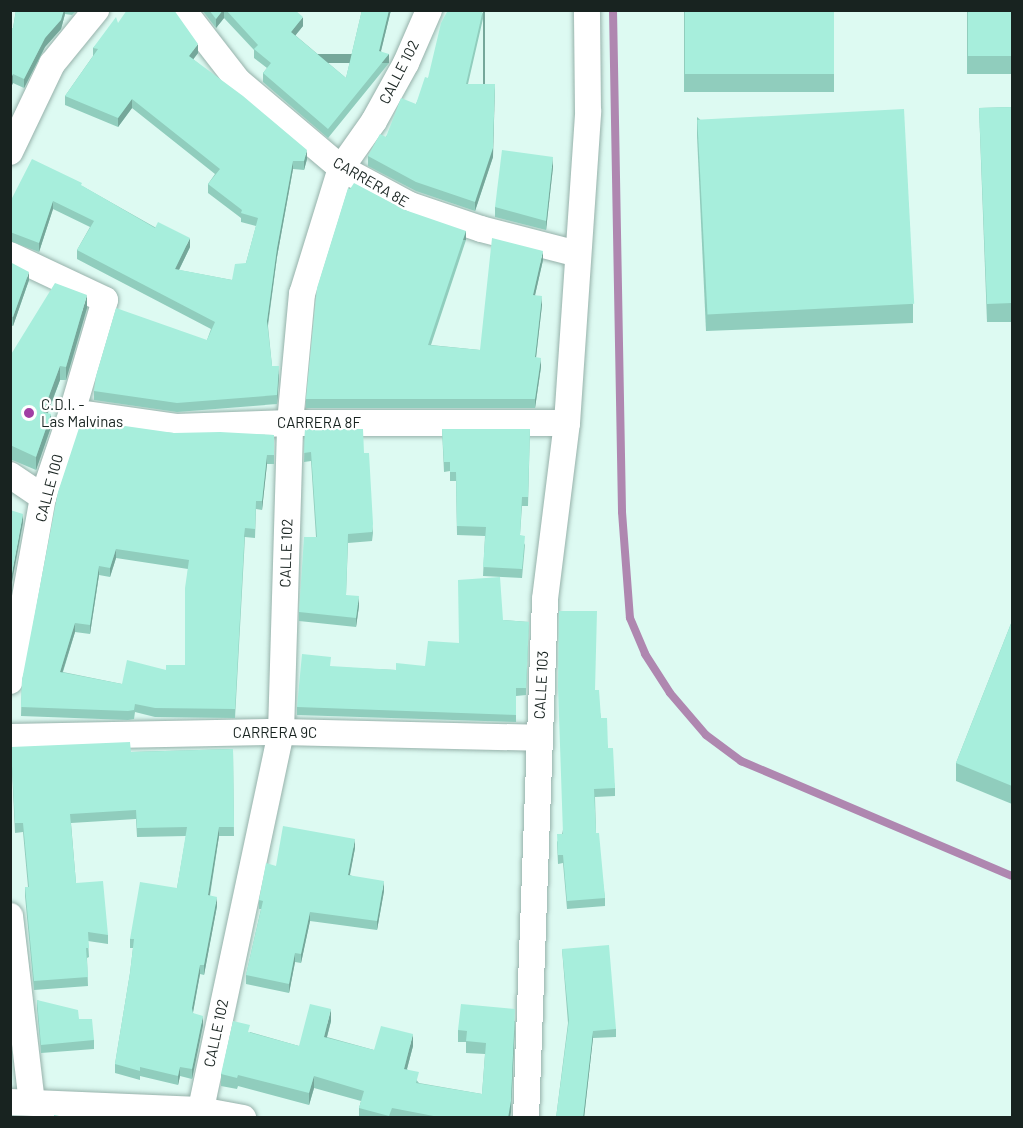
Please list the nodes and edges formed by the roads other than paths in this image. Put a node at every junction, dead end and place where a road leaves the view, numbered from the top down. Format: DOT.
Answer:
graph roads {
  1 [pos="96,10"];
  2 [pos="183,10"];
  3 [pos="429,10"];
  4 [pos="587,10"];
  5 [pos="10,152"];
  6 [pos="341,168"];
  7 [pos="578,254"];
  8 [pos="10,255"];
  9 [pos="72,412"];
  10 [pos="290,423"];
  11 [pos="567,423"];
  12 [pos="10,475"];
  13 [pos="43,497"];
  14 [pos="10,681"];
  15 [pos="280,732"];
  16 [pos="10,737"];
  17 [pos="539,738"];
  18 [pos="10,916"];
  19 [pos="21,1102"];
  20 [pos="199,1114"];
  21 [pos="243,1118"];
  22 [pos="526,1118"];
  1 -- 5 [label="street"];
  2 -- 6 [label="street, CARRERA 8E"];
  3 -- 6 [label="street, CALLE 102"];
  4 -- 7 [label="street, CALLE 103"];
  6 -- 7 [label="street, CARRERA 8E"];
  6 -- 10 [label="street, CALLE 102"];
  7 -- 11 [label="street, CALLE 103"];
  8 -- 9 [label="street, CALLE 100"];
  9 -- 10 [label="street, CARRERA 8F"];
  9 -- 13 [label="street, CALLE 100"];
  10 -- 11 [label="street, CARRERA 8F"];
  10 -- 15 [label="street, CALLE 102"];
  11 -- 17 [label="street, CALLE 103"];
  12 -- 13 [label="street"];
  13 -- 14 [label="street, CALLE 100"];
  15 -- 16 [label="street, CARRERA 9C"];
  15 -- 17 [label="street, CARRERA 9C"];
  15 -- 20 [label="street, CALLE 102"];
  17 -- 22 [label="street, CALLE 103"];
  18 -- 19 [label="street"];
  19 -- 20 [label="street"];
  20 -- 21 [label="street"];
}
